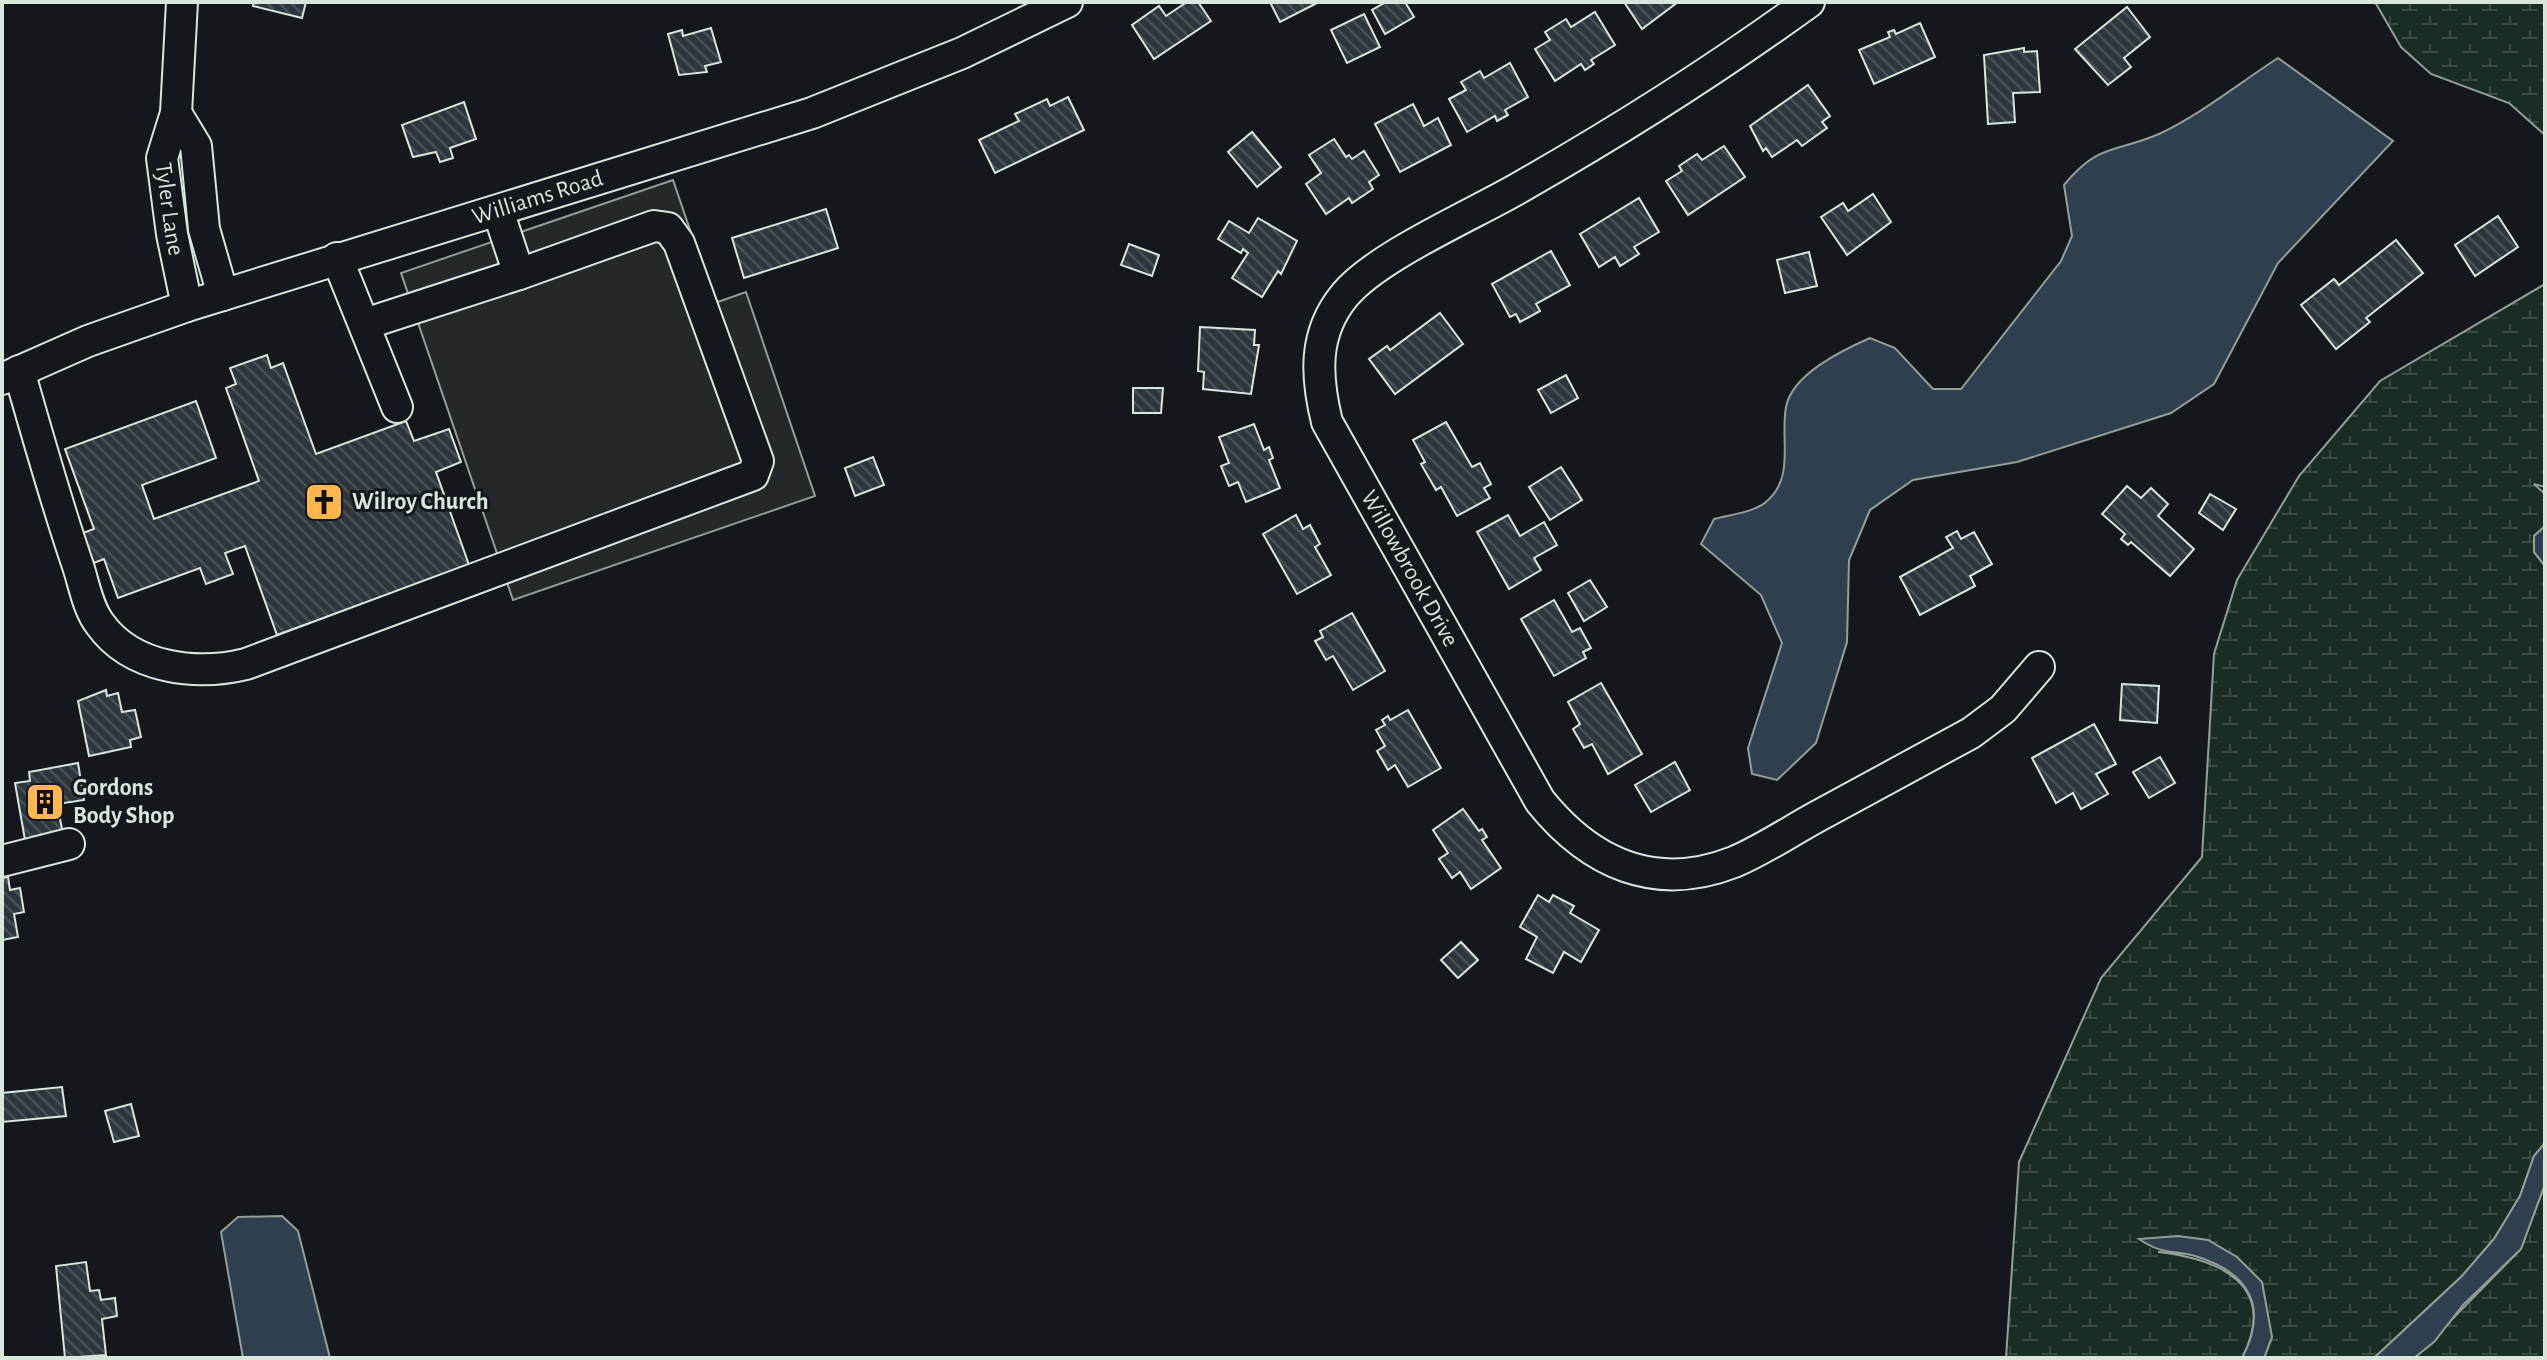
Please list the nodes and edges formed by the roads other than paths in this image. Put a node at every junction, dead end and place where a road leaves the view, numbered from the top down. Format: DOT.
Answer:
graph roads {
  1 [pos="182,2"];
  2 [pos="1067,2"];
  3 [pos="1809,2"];
  4 [pos="176,113"];
  5 [pos="498,211"];
  6 [pos="337,258"];
  7 [pos="519,274"];
  8 [pos="223,295"];
  9 [pos="187,306"];
  10 [pos="365,324"];
  11 [pos="10,375"];
  12 [pos="397,407"];
  13 [pos="2039,667"];
  14 [pos="69,844"];
  15 [pos="2,861"];
  1 -- 4 [label="street, Tyler Lane"];
  2 -- 5 [label="street, Williams Road"];
  3 -- 13 [label="street, Willowbrook Drive"];
  4 -- 8 [label="street, Tyler Lane"];
  4 -- 9 [label="street, Tyler Lane"];
  5 -- 6 [label="street, Williams Road"];
  5 -- 7 [label="street"];
  6 -- 8 [label="street, Williams Road"];
  6 -- 10 [label="street"];
  7 -- 10 [label="street"];
  7 -- 11 [label="street"];
  8 -- 9 [label="street, Williams Road"];
  9 -- 11 [label="street, Williams Road"];
  10 -- 12 [label="street"];
  14 -- 15 [label="street"];
}
